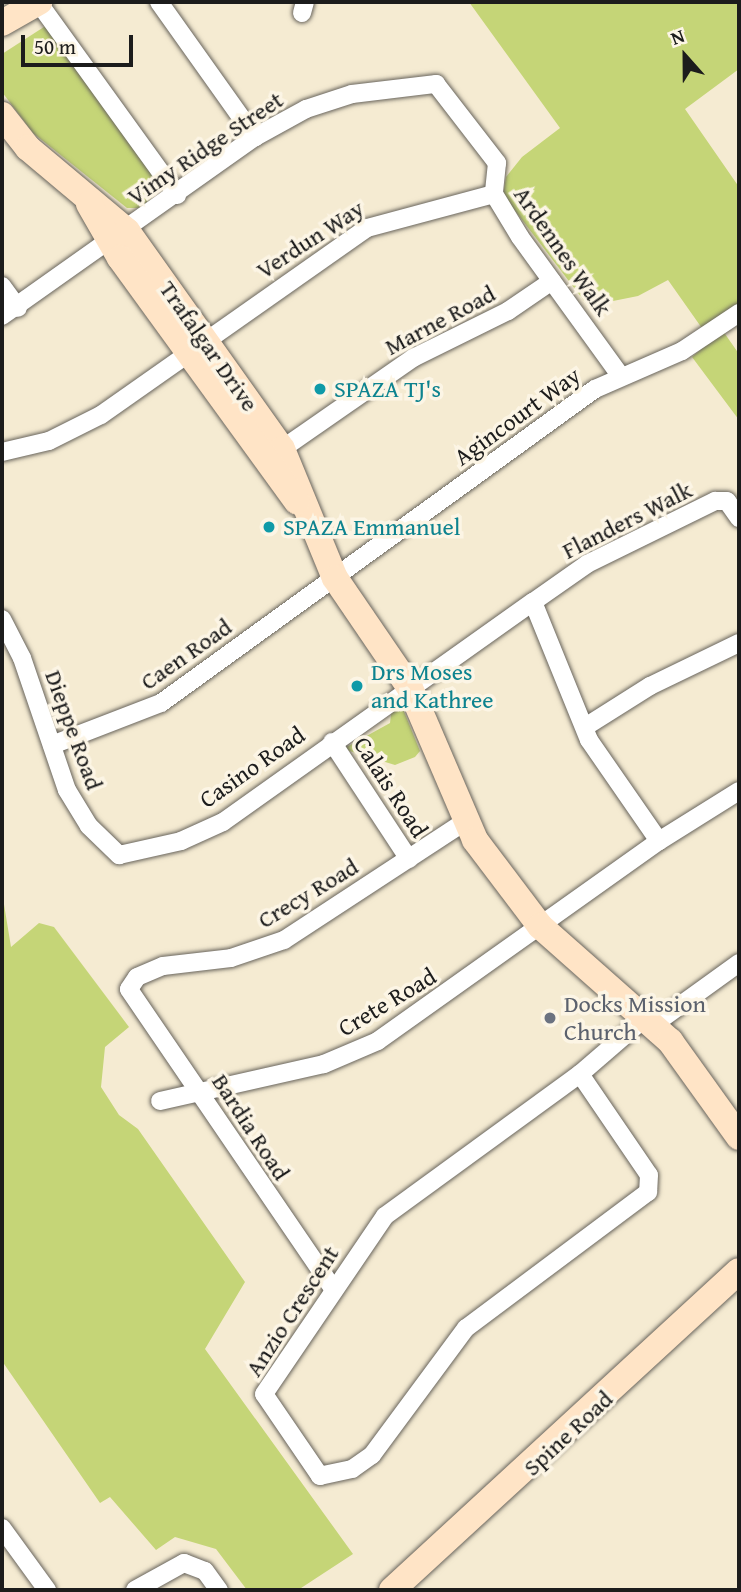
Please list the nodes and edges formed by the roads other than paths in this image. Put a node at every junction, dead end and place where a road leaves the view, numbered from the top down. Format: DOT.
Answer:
graph roads {
  1 [pos="159,2"];
  2 [pos="24,8"];
  3 [pos="436,84"];
  4 [pos="2,115"];
  5 [pos="255,138"];
  6 [pos="494,194"];
  7 [pos="177,195"];
  8 [pos="119,237"];
  9 [pos="552,281"];
  10 [pos="2,286"];
  11 [pos="10,312"];
  12 [pos="739,313"];
  13 [pos="196,346"];
  14 [pos="619,374"];
  15 [pos="282,449"];
  16 [pos="2,452"];
  17 [pos="308,514"];
  18 [pos="739,518"];
  19 [pos="335,578"];
  20 [pos="533,601"];
  21 [pos="2,619"];
  22 [pos="739,643"];
  23 [pos="410,688"];
  24 [pos="585,727"];
  25 [pos="332,742"];
  26 [pos="52,745"];
  27 [pos="739,791"];
  28 [pos="463,823"];
  29 [pos="659,841"];
  30 [pos="109,852"];
  31 [pos="409,859"];
  32 [pos="540,926"];
  33 [pos="739,962"];
  34 [pos="129,989"];
  35 [pos="650,1021"];
  36 [pos="580,1074"];
  37 [pos="198,1090"];
  38 [pos="160,1101"];
  39 [pos="739,1137"];
  40 [pos="739,1270"];
  41 [pos="334,1290"];
  42 [pos="3,1532"];
  43 [pos="47,1590"];
  44 [pos="135,1590"];
  45 [pos="219,1590"];
  46 [pos="392,1590"];
  1 -- 5 [label="street"];
  2 -- 7 [label="street"];
  3 -- 5 [label="street, Vimy Ridge Street"];
  3 -- 6 [label="street, Ardennes Walk"];
  4 -- 8 [label="street, Trafalgar Drive"];
  5 -- 7 [label="street, Vimy Ridge Street"];
  6 -- 9 [label="street, Ardennes Walk"];
  6 -- 13 [label="street, Verdun Way"];
  7 -- 8 [label="street, Vimy Ridge Street"];
  8 -- 11 [label="street, Vimy Ridge Street"];
  8 -- 13 [label="street, Trafalgar Drive"];
  9 -- 14 [label="street, Ardennes Walk"];
  9 -- 15 [label="street, Marne Road"];
  10 -- 11 [label="street"];
  12 -- 14 [label="street, Agincourt Way"];
  13 -- 15 [label="street, Trafalgar Drive"];
  13 -- 16 [label="street, Verdun Way"];
  13 -- 17 [label="street, Trafalgar Drive"];
  14 -- 19 [label="street, Agincourt Way"];
  15 -- 17 [label="street, Trafalgar Drive"];
  17 -- 19 [label="street, Trafalgar Drive"];
  18 -- 20 [label="street, Flanders Walk"];
  19 -- 23 [label="street, Trafalgar Drive"];
  19 -- 26 [label="street, Caen Road"];
  20 -- 23 [label="street, Casino Road"];
  20 -- 24 [label="street"];
  21 -- 26 [label="street, Dieppe Road"];
  22 -- 24 [label="street"];
  23 -- 25 [label="street, Casino Road"];
  23 -- 28 [label="street, Trafalgar Drive"];
  24 -- 29 [label="street"];
  25 -- 30 [label="street, Casino Road"];
  25 -- 31 [label="street, Calais Road"];
  26 -- 30 [label="street, Dieppe Road"];
  27 -- 29 [label="street, Crete Road"];
  28 -- 31 [label="street, Crecy Road"];
  28 -- 32 [label="street, Trafalgar Drive"];
  29 -- 32 [label="street, Crete Road"];
  31 -- 34 [label="street, Crecy Road"];
  32 -- 35 [label="street, Trafalgar Drive"];
  32 -- 37 [label="street, Crete Road"];
  33 -- 35 [label="street, Anzio Crescent"];
  34 -- 37 [label="street, Bardia Road"];
  35 -- 36 [label="street, Anzio Crescent"];
  35 -- 39 [label="street, Trafalgar Drive"];
  36 -- 41 [label="street, Anzio Crescent"];
  36 -- 41 [label="street, Anzio Crescent"];
  37 -- 38 [label="street, Crete Road"];
  37 -- 41 [label="street, Bardia Road"];
  40 -- 46 [label="street, Spine Road"];
  42 -- 43 [label="street"];
  44 -- 45 [label="street"];
}
